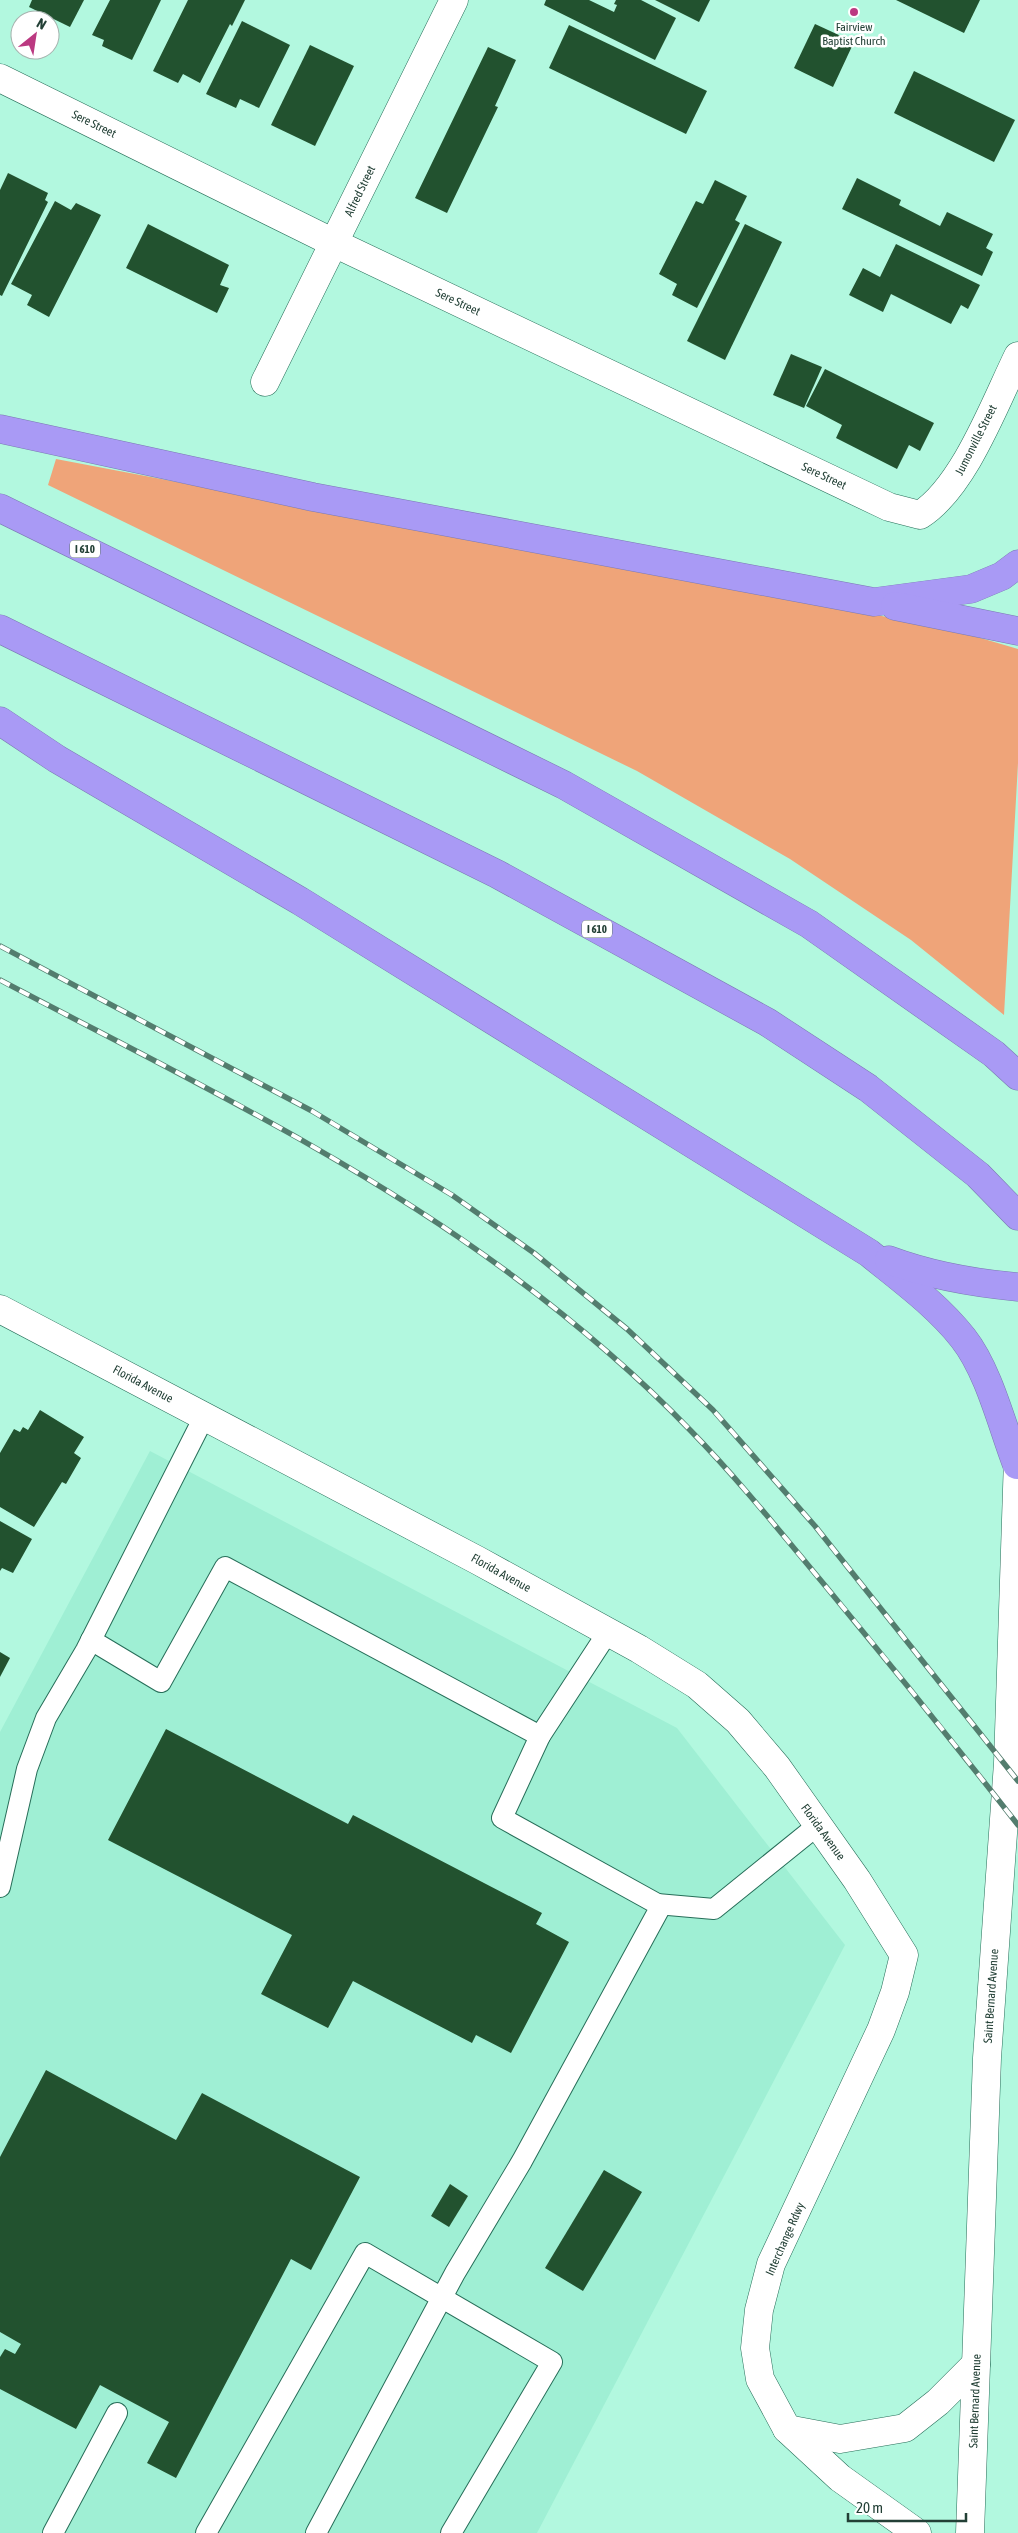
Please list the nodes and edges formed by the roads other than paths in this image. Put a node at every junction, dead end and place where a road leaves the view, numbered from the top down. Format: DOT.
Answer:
graph roads {
  1 [pos="454,0"];
  2 [pos="0,78"];
  3 [pos="334,243"];
  4 [pos="1018,356"];
  5 [pos="265,382"];
  6 [pos="0,429"];
  7 [pos="0,508"];
  8 [pos="920,514"];
  9 [pos="1018,564"];
  10 [pos="874,602"];
  11 [pos="0,629"];
  12 [pos="1018,631"];
  13 [pos="0,721"];
  14 [pos="1018,1076"];
  15 [pos="1018,1216"];
  16 [pos="869,1253"];
  17 [pos="1018,1287"];
  18 [pos="0,1309"];
  19 [pos="204,1417"];
  20 [pos="1018,1459"];
  21 [pos="1017,1465"];
  22 [pos="608,1632"];
  23 [pos="91,1640"];
  24 [pos="540,1736"];
  25 [pos="818,1825"];
  26 [pos="0,1887"];
  27 [pos="657,1904"];
  28 [pos="904,1954"];
  29 [pos="442,2299"];
  30 [pos="976,2364"];
  31 [pos="117,2414"];
  32 [pos="788,2429"];
  33 [pos="53,2533"];
  34 [pos="206,2533"];
  35 [pos="316,2533"];
  36 [pos="451,2533"];
  37 [pos="917,2533"];
  38 [pos="970,2533"];
  1 -- 3 [label="street, Alfred Street"];
  2 -- 3 [label="street, Sere Street"];
  3 -- 5 [label="street, Alfred Street"];
  3 -- 8 [label="street, Sere Street"];
  4 -- 8 [label="street, Jumonville Street"];
  6 -- 10 [label="highway"];
  7 -- 14 [label="highway, I 610"];
  9 -- 10 [label="highway"];
  10 -- 12 [label="highway"];
  11 -- 15 [label="highway, I 610"];
  13 -- 16 [label="highway"];
  16 -- 17 [label="highway"];
  16 -- 21 [label="highway"];
  18 -- 19 [label="street, Florida Avenue"];
  19 -- 22 [label="street, Florida Avenue"];
  19 -- 23 [label="lane"];
  20 -- 21 [label="street, Saint Bernard Avenue"];
  21 -- 30 [label="street, Saint Bernard Avenue"];
  22 -- 24 [label="lane"];
  22 -- 25 [label="street, Florida Avenue"];
  23 -- 24 [label="lane"];
  23 -- 26 [label="lane"];
  24 -- 27 [label="lane"];
  25 -- 27 [label="lane"];
  25 -- 28 [label="street, Florida Avenue"];
  27 -- 29 [label="lane"];
  28 -- 32 [label="street, Interchange Rdwy"];
  29 -- 34 [label="lane"];
  29 -- 35 [label="lane"];
  29 -- 36 [label="lane"];
  30 -- 32 [label="street"];
  30 -- 38 [label="street, Saint Bernard Avenue"];
  31 -- 33 [label="lane"];
  32 -- 37 [label="street, Interchange Rdwy"];
}
